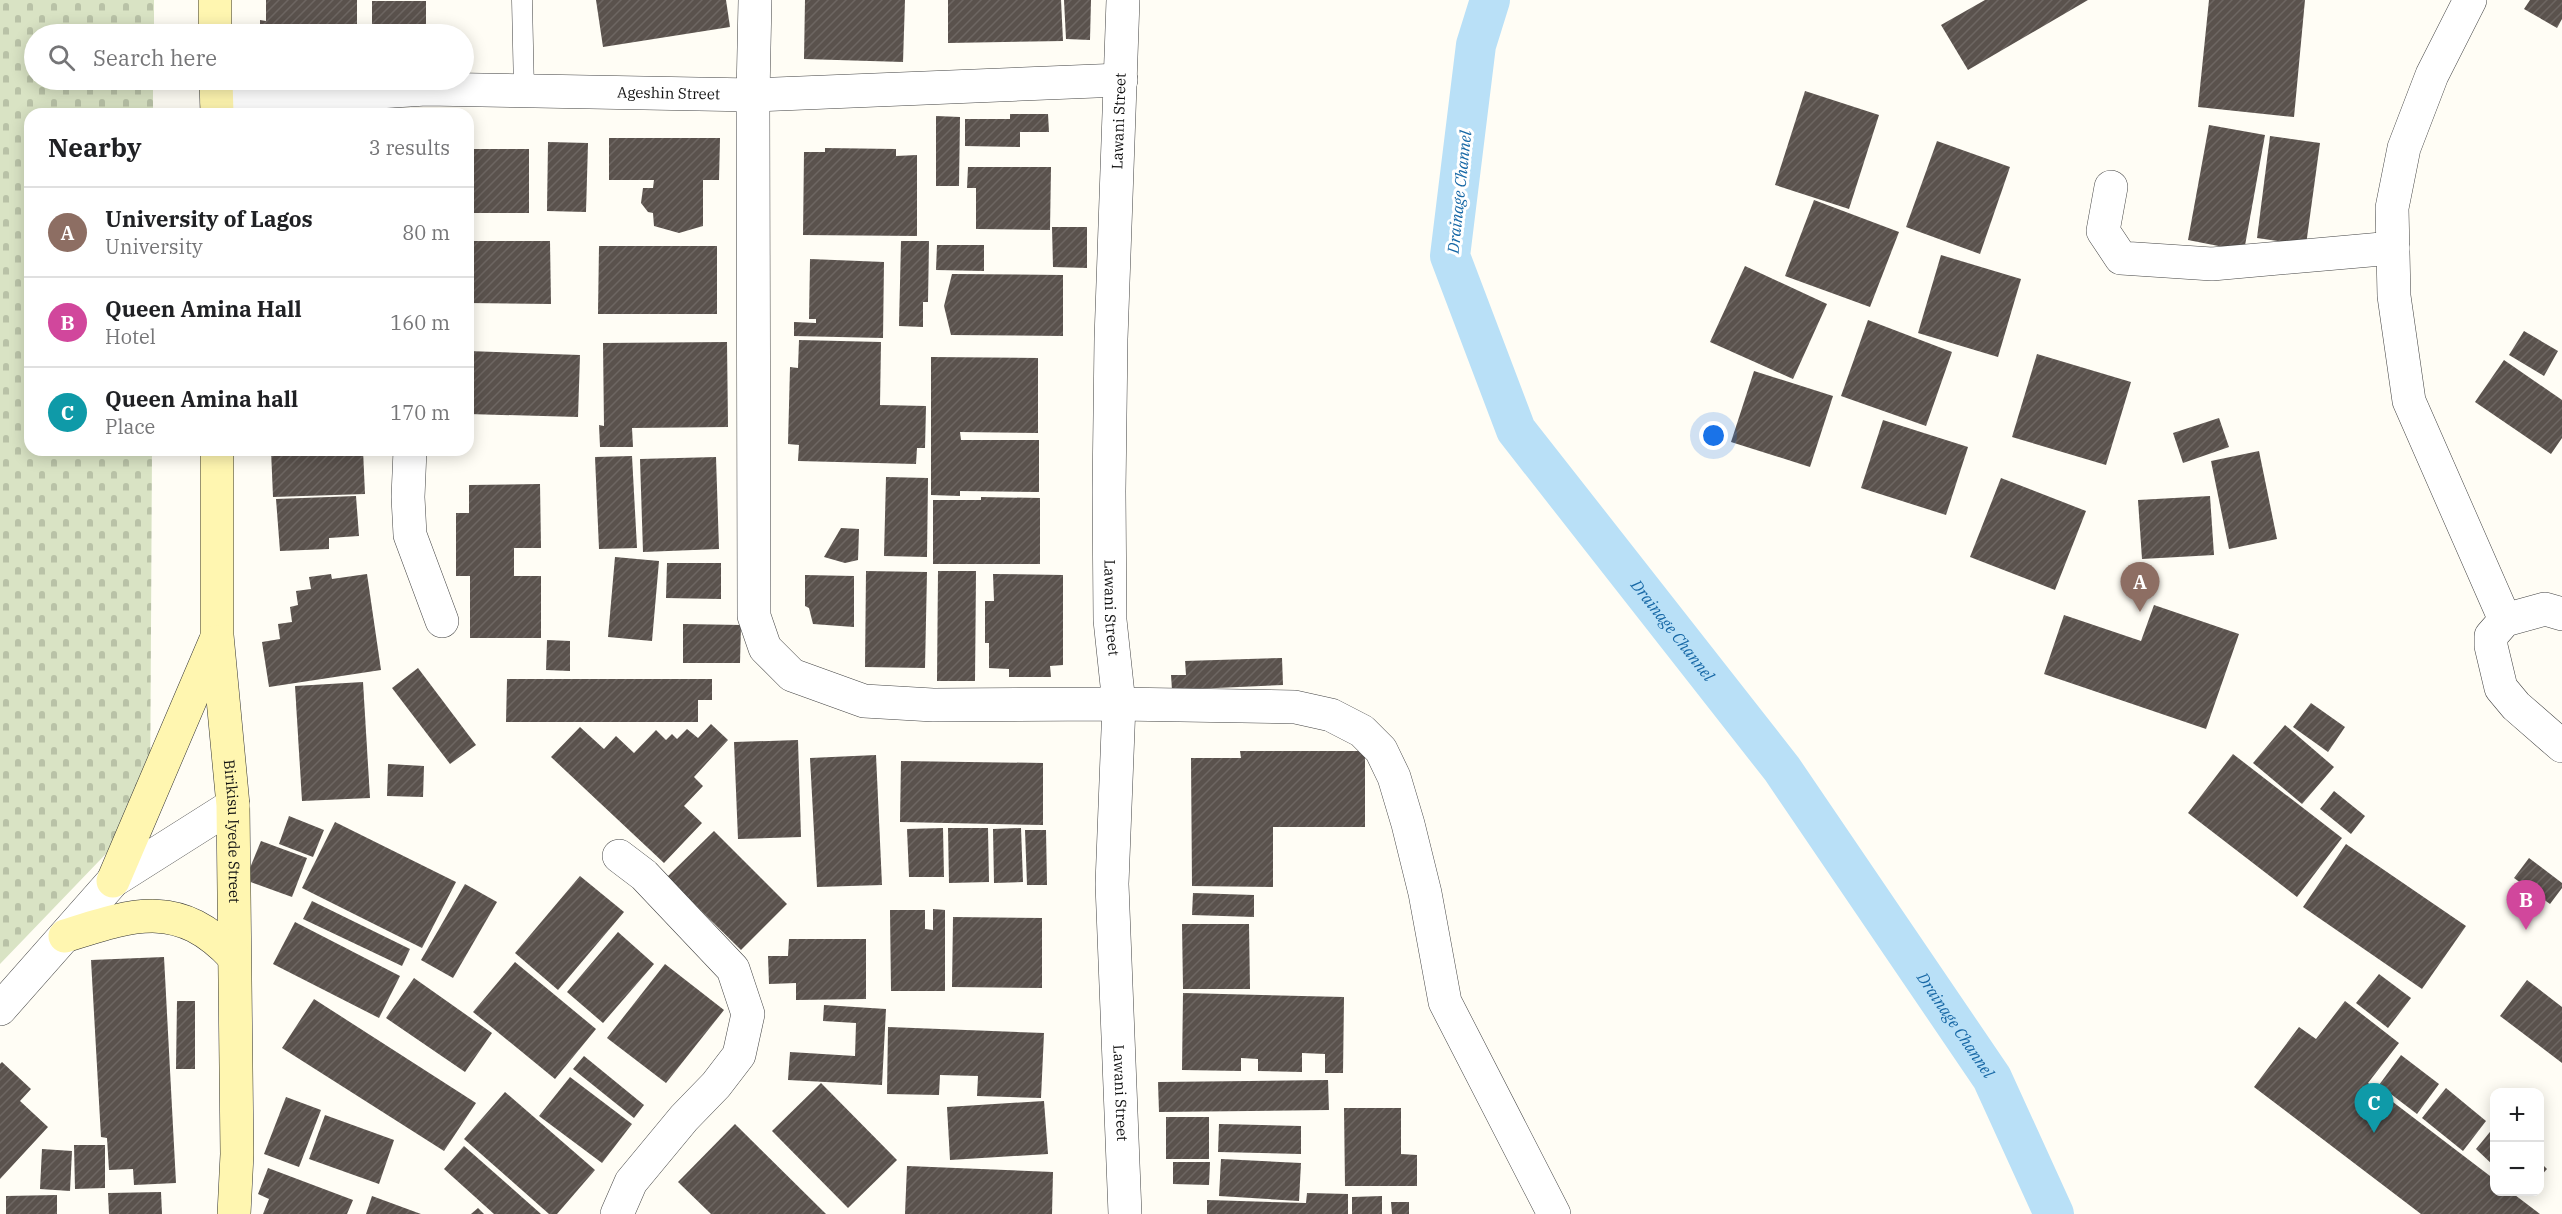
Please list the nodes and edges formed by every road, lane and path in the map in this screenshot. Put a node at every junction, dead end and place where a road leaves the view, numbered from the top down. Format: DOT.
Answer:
graph roads {
  1 [pos="215,0"];
  2 [pos="522,0"];
  3 [pos="755,0"];
  4 [pos="1123,0"];
  5 [pos="2470,0"];
  6 [pos="215,24"];
  7 [pos="1120,80"];
  8 [pos="524,91"];
  9 [pos="753,95"];
  10 [pos="217,98"];
  11 [pos="425,101"];
  12 [pos="2111,187"];
  13 [pos="2392,248"];
  14 [pos="217,456"];
  15 [pos="410,456"];
  16 [pos="2562,614"];
  17 [pos="2505,620"];
  18 [pos="442,621"];
  19 [pos="217,635"];
  20 [pos="1119,704"];
  21 [pos="2562,746"];
  22 [pos="233,805"];
  23 [pos="619,856"];
  24 [pos="113,881"];
  25 [pos="65,936"];
  26 [pos="234,957"];
  27 [pos="0,1009"];
  28 [pos="234,1214"];
  29 [pos="617,1214"];
  30 [pos="1125,1214"];
  31 [pos="1554,1214"];
  1 -- 6 [label="street"];
  2 -- 8 [label="lane"];
  3 -- 9 [label="street"];
  4 -- 7 [label="street, Lawani Street"];
  5 -- 13 [label="street"];
  7 -- 9 [label="street, Ageshin Street"];
  7 -- 20 [label="street, Lawani Street"];
  8 -- 9 [label="street, Ageshin Street"];
  8 -- 11 [label="street, Ageshin Street"];
  9 -- 20 [label="street"];
  10 -- 11 [label="street, Ageshin Street"];
  12 -- 13 [label="street"];
  13 -- 17 [label="street"];
  14 -- 19 [label="street, Birikisu Iyede Street"];
  15 -- 18 [label="street"];
  16 -- 17 [label="street"];
  17 -- 21 [label="street"];
  19 -- 22 [label="street, Birikisu Iyede Street"];
  19 -- 24 [label="street"];
  20 -- 30 [label="street, Lawani Street"];
  20 -- 31 [label="street"];
  22 -- 24 [label="street"];
  22 -- 26 [label="street, Birikisu Iyede Street"];
  23 -- 29 [label="street"];
  24 -- 25 [label="street"];
  25 -- 26 [label="street"];
  25 -- 27 [label="street"];
  26 -- 28 [label="street, Birikisu Iyede Street"];
}
